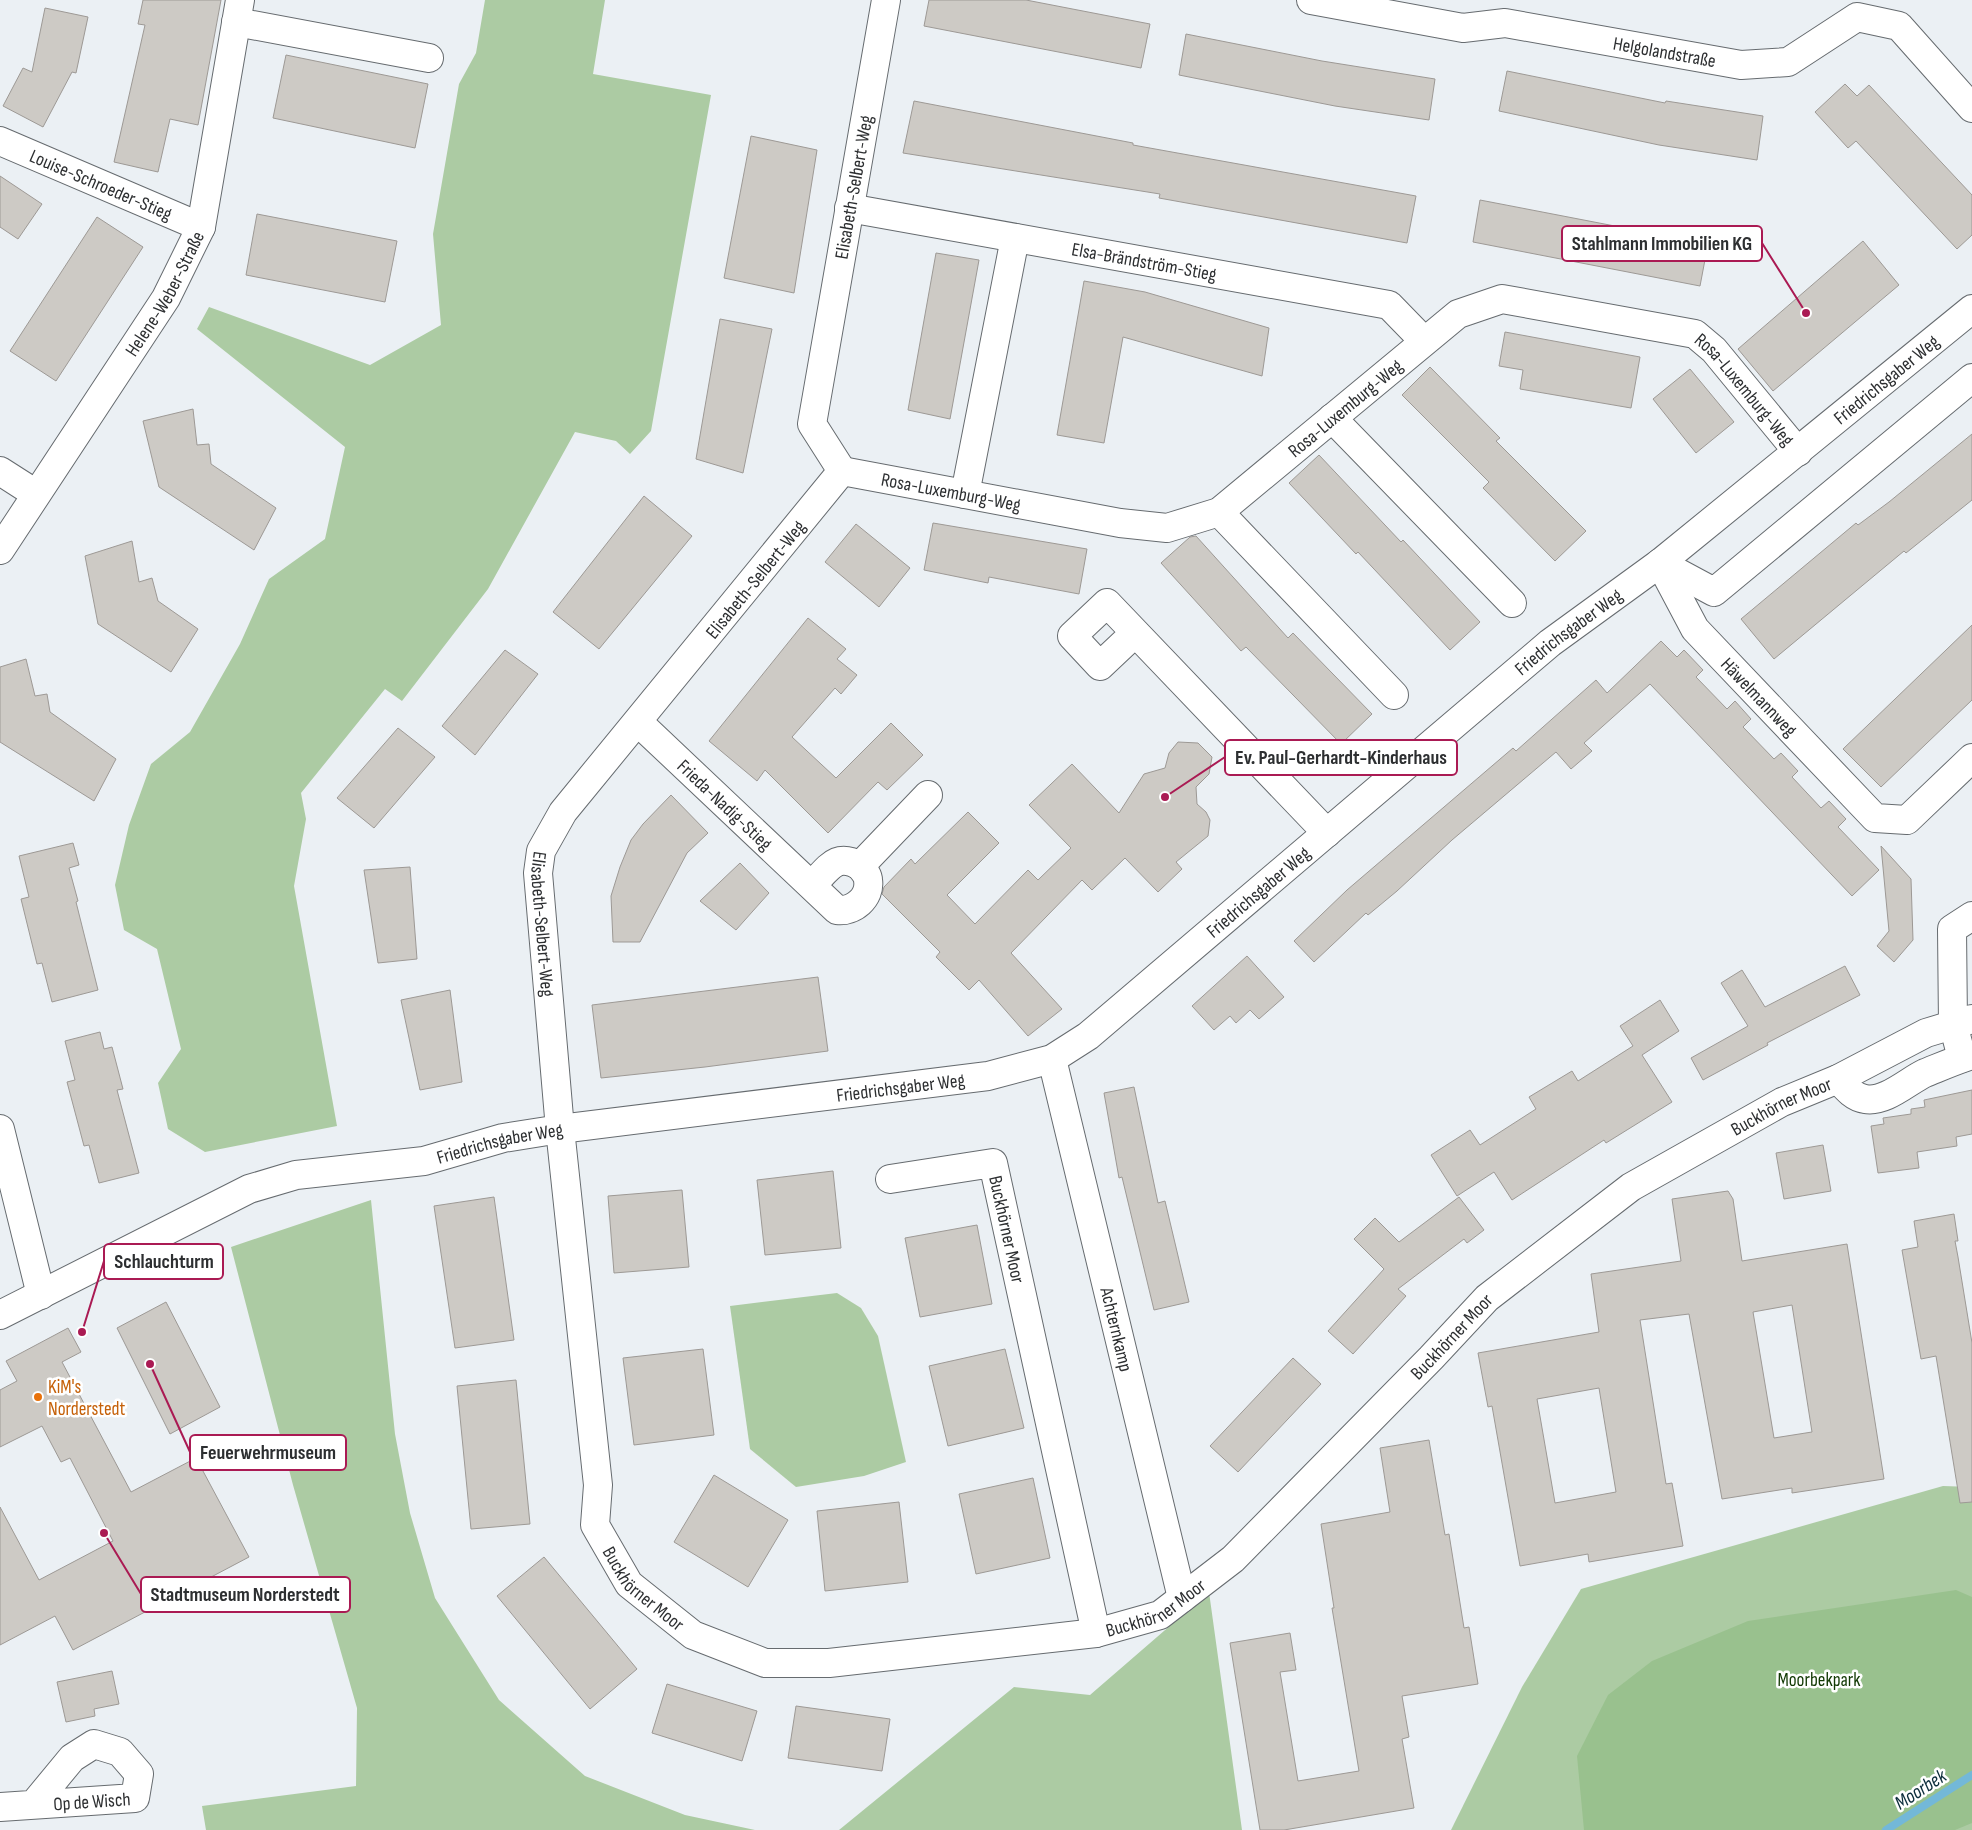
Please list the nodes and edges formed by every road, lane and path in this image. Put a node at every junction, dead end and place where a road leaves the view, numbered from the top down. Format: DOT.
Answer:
graph roads {
  1 [pos="886,0"];
  2 [pos="1311,0"];
  3 [pos="238,11"];
  4 [pos="429,58"];
  5 [pos="1972,108"];
  6 [pos="0,141"];
  7 [pos="849,208"];
  8 [pos="201,227"];
  9 [pos="1014,238"];
  10 [pos="1972,309"];
  11 [pos="1424,341"];
  12 [pos="1972,378"];
  13 [pos="1332,418"];
  14 [pos="1798,452"];
  15 [pos="0,471"];
  16 [pos="842,471"];
  17 [pos="36,494"];
  18 [pos="965,494"];
  19 [pos="1218,512"];
  20 [pos="0,550"];
  21 [pos="1660,563"];
  22 [pos="1512,604"];
  23 [pos="1135,633"];
  24 [pos="1394,695"];
  25 [pos="638,722"];
  26 [pos="1972,758"];
  27 [pos="928,795"];
  28 [pos="1327,833"];
  29 [pos="860,866"];
  30 [pos="812,885"];
  31 [pos="1972,916"];
  32 [pos="1962,1021"];
  33 [pos="1967,1056"];
  34 [pos="1052,1059"];
  35 [pos="1838,1079"];
  36 [pos="0,1129"];
  37 [pos="560,1129"];
  38 [pos="890,1179"];
  39 [pos="41,1295"];
  40 [pos="0,1315"];
  41 [pos="1182,1598"];
  42 [pos="1146,1619"];
  43 [pos="1096,1633"];
  44 [pos="1054,1637"];
  45 [pos="34,1804"];
  46 [pos="0,1807"];
  1 -- 7 [label="street, Elisabeth-Selbert-Weg"];
  2 -- 5 [label="street, Helgolandstraße"];
  3 -- 4 [label="street"];
  3 -- 8 [label="street, Helene-Weber-Straße"];
  6 -- 8 [label="street, Louise-Schroeder-Stieg"];
  7 -- 9 [label="street, Elsa-Brändström-Stieg"];
  7 -- 16 [label="street, Elisabeth-Selbert-Weg"];
  8 -- 17 [label="street, Helene-Weber-Straße"];
  9 -- 11 [label="street, Elsa-Brändström-Stieg"];
  9 -- 18 [label="street"];
  10 -- 14 [label="street, Friedrichsgaber Weg"];
  11 -- 13 [label="street, Rosa-Luxemburg-Weg"];
  11 -- 14 [label="street, Rosa-Luxemburg-Weg"];
  12 -- 21 [label="street"];
  13 -- 19 [label="street, Rosa-Luxemburg-Weg"];
  13 -- 22 [label="street"];
  14 -- 21 [label="street, Friedrichsgaber Weg"];
  15 -- 17 [label="street"];
  16 -- 18 [label="street, Rosa-Luxemburg-Weg"];
  16 -- 25 [label="street, Elisabeth-Selbert-Weg"];
  17 -- 20 [label="street, Helene-Weber-Straße"];
  18 -- 19 [label="street, Rosa-Luxemburg-Weg"];
  19 -- 24 [label="street"];
  21 -- 26 [label="street, Häwelmannweg"];
  21 -- 28 [label="street, Friedrichsgaber Weg"];
  23 -- 28 [label="street"];
  25 -- 30 [label="street, Frieda-Nadig-Stieg"];
  25 -- 37 [label="street, Elisabeth-Selbert-Weg"];
  27 -- 29 [label="street"];
  28 -- 34 [label="street, Friedrichsgaber Weg"];
  29 -- 30 [label="street"];
  29 -- 30 [label="street, Frieda-Nadig-Stieg"];
  31 -- 32 [label="street"];
  32 -- 33 [label="street, Buckhörner Moor"];
  32 -- 35 [label="street, Buckhörner Moor"];
  33 -- 35 [label="street, Buckhörner Moor"];
  34 -- 37 [label="street, Friedrichsgaber Weg"];
  34 -- 41 [label="street, Achternkamp"];
  35 -- 41 [label="street, Buckhörner Moor"];
  36 -- 39 [label="street"];
  37 -- 39 [label="street, Friedrichsgaber Weg"];
  37 -- 44 [label="street, Buckhörner Moor"];
  38 -- 43 [label="street, Buckhörner Moor"];
  39 -- 40 [label="street, Friedrichsgaber Weg"];
  41 -- 42 [label="street, Buckhörner Moor"];
  42 -- 43 [label="street, Buckhörner Moor"];
  42 -- 44 [label="street"];
  43 -- 44 [label="street, Buckhörner Moor"];
  45 -- 46 [label="street, Op de Wisch"];
}
